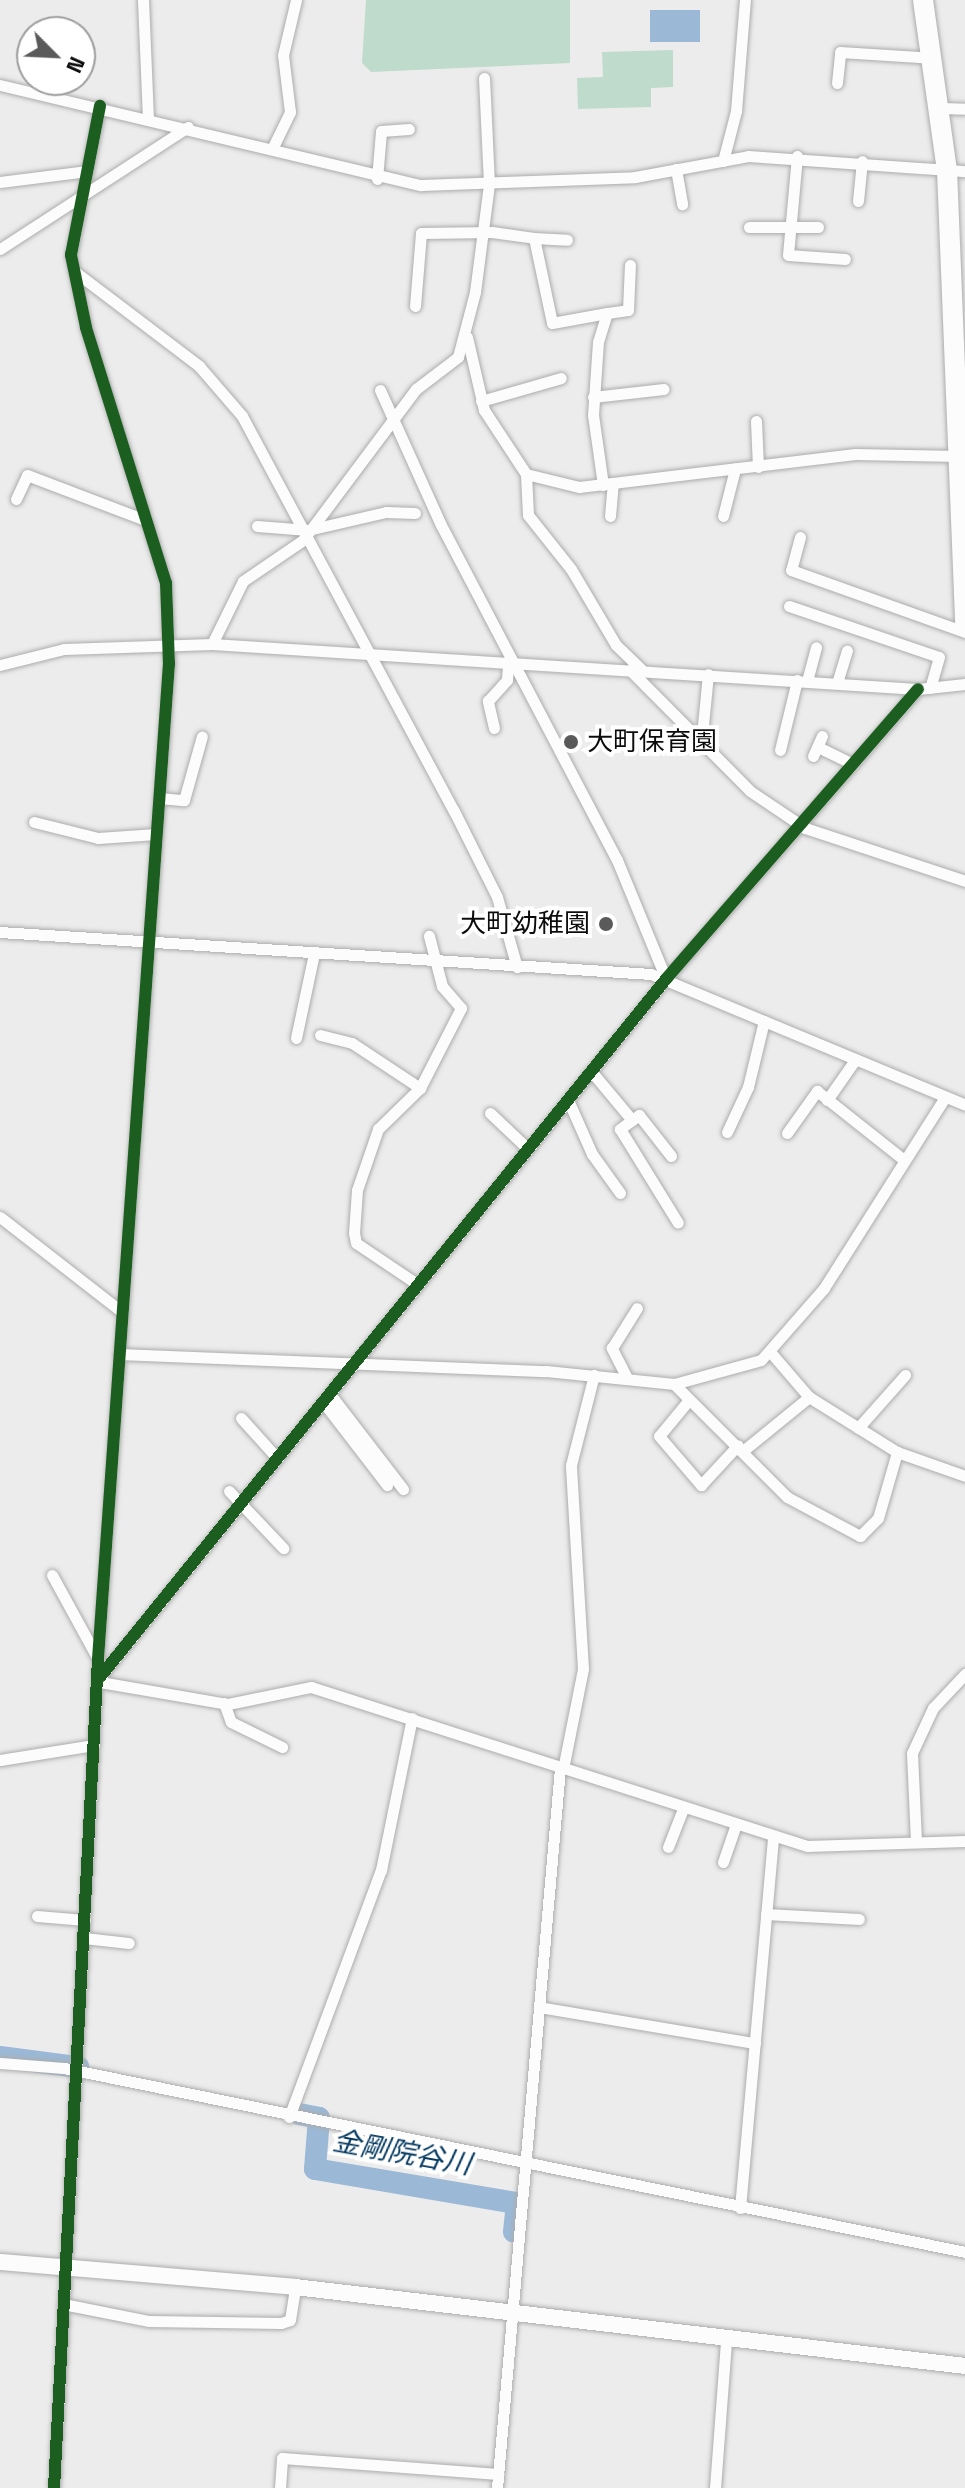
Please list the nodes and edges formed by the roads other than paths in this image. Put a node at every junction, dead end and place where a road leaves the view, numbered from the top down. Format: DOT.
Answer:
graph roads {
  1 [pos="143,0"];
  2 [pos="296,0"];
  3 [pos="745,0"];
  4 [pos="923,0"];
  5 [pos="936,58"];
  6 [pos="484,78"];
  7 [pos="837,83"];
  8 [pos="74,96"];
  9 [pos="100,106"];
  10 [pos="942,108"];
  11 [pos="965,109"];
  12 [pos="148,117"];
  13 [pos="188,127"];
  14 [pos="409,129"];
  15 [pos="273,147"];
  16 [pos="797,156"];
  17 [pos="723,161"];
  18 [pos="862,161"];
  19 [pos="676,169"];
  20 [pos="956,170"];
  21 [pos="87,171"];
  22 [pos="377,179"];
  23 [pos="0,182"];
  24 [pos="489,184"];
  25 [pos="82,195"];
  26 [pos="858,201"];
  27 [pos="682,204"];
  28 [pos="790,226"];
  29 [pos="749,227"];
  30 [pos="818,227"];
  31 [pos="479,234"];
  32 [pos="534,238"];
  33 [pos="567,240"];
  34 [pos="0,249"];
  35 [pos="845,259"];
  36 [pos="630,265"];
  37 [pos="74,271"];
  38 [pos="415,306"];
  39 [pos="607,313"];
  40 [pos="466,335"];
  41 [pos="561,378"];
  42 [pos="664,389"];
  43 [pos="380,390"];
  44 [pos="593,397"];
  45 [pos="481,401"];
  46 [pos="393,419"];
  47 [pos="756,421"];
  48 [pos="959,456"];
  49 [pos="758,467"];
  50 [pos="735,469"];
  51 [pos="526,474"];
  52 [pos="608,484"];
  53 [pos="16,499"];
  54 [pos="415,513"];
  55 [pos="610,516"];
  56 [pos="723,516"];
  57 [pos="143,519"];
  58 [pos="257,526"];
  59 [pos="308,530"];
  60 [pos="800,537"];
  61 [pos="826,604"];
  62 [pos="965,605"];
  63 [pos="789,606"];
  64 [pos="822,617"];
  65 [pos="885,623"];
  66 [pos="965,624"];
  67 [pos="965,632"];
  68 [pos="880,637"];
  69 [pos="212,644"];
  70 [pos="168,646"];
  71 [pos="816,647"];
  72 [pos="847,650"];
  73 [pos="371,654"];
  74 [pos="511,664"];
  75 [pos="0,665"];
  76 [pos="636,670"];
  77 [pos="708,674"];
  78 [pos="802,681"];
  79 [pos="837,683"];
  80 [pos="965,684"];
  81 [pos="924,688"];
  82 [pos="703,725"];
  83 [pos="494,728"];
  84 [pos="202,736"];
  85 [pos="818,746"];
  86 [pos="780,750"];
  87 [pos="853,764"];
  88 [pos="159,798"];
  89 [pos="34,822"];
  90 [pos="800,825"];
  91 [pos="156,834"];
  92 [pos="965,881"];
  93 [pos="0,932"];
  94 [pos="429,936"];
  95 [pos="148,944"];
  96 [pos="313,958"];
  97 [pos="435,964"];
  98 [pos="517,967"];
  99 [pos="666,979"];
  100 [pos="764,1021"];
  101 [pos="320,1035"];
  102 [pos="296,1038"];
  103 [pos="855,1060"];
  104 [pos="591,1071"];
  105 [pos="420,1088"];
  106 [pos="945,1097"];
  107 [pos="568,1100"];
  108 [pos="827,1100"];
  109 [pos="965,1105"];
  110 [pos="490,1113"];
  111 [pos="632,1120"];
  112 [pos="727,1132"];
  113 [pos="787,1133"];
  114 [pos="528,1149"];
  115 [pos="671,1156"];
  116 [pos="904,1160"];
  117 [pos="620,1193"];
  118 [pos="0,1217"];
  119 [pos="678,1223"];
  120 [pos="417,1284"];
  121 [pos="637,1308"];
  122 [pos="122,1312"];
  123 [pos="119,1354"];
  124 [pos="772,1354"];
  125 [pos="353,1365"];
  126 [pos="594,1375"];
  127 [pos="905,1375"];
  128 [pos="627,1378"];
  129 [pos="674,1384"];
  130 [pos="809,1397"];
  131 [pos="326,1398"];
  132 [pos="688,1401"];
  133 [pos="241,1418"];
  134 [pos="858,1428"];
  135 [pos="741,1448"];
  136 [pos="897,1452"];
  137 [pos="277,1458"];
  138 [pos="965,1476"];
  139 [pos="387,1485"];
  140 [pos="403,1489"];
  141 [pos="229,1491"];
  142 [pos="241,1504"];
  143 [pos="283,1548"];
  144 [pos="52,1575"];
  145 [pos="98,1659"];
  146 [pos="965,1674"];
  147 [pos="100,1679"];
  148 [pos="224,1703"];
  149 [pos="412,1718"];
  150 [pos="94,1745"];
  151 [pos="282,1747"];
  152 [pos="0,1760"];
  153 [pos="561,1768"];
  154 [pos="683,1809"];
  155 [pos="736,1825"];
  156 [pos="773,1836"];
  157 [pos="916,1841"];
  158 [pos="965,1841"];
  159 [pos="668,1847"];
  160 [pos="723,1862"];
  161 [pos="766,1914"];
  162 [pos="37,1916"];
  163 [pos="859,1919"];
  164 [pos="85,1920"];
  165 [pos="84,1938"];
  166 [pos="129,1943"];
  167 [pos="539,2007"];
  168 [pos="755,2043"];
  169 [pos="0,2063"];
  170 [pos="77,2072"];
  171 [pos="289,2117"];
  172 [pos="525,2165"];
  173 [pos="740,2208"];
  174 [pos="965,2252"];
  175 [pos="0,2262"];
  176 [pos="65,2270"];
  177 [pos="295,2287"];
  178 [pos="63,2304"];
  179 [pos="511,2317"];
  180 [pos="726,2342"];
  181 [pos="965,2366"];
  182 [pos="498,2474"];
  183 [pos="54,2488"];
  184 [pos="280,2488"];
  185 [pos="497,2488"];
  186 [pos="715,2488"];
  1 -- 12 [label="street"];
  2 -- 15 [label="street"];
  3 -- 17 [label="street"];
  4 -- 5 [label="highway"];
  5 -- 7 [label="street"];
  5 -- 10 [label="highway"];
  6 -- 24 [label="street"];
  8 -- 9 [label="street"];
  9 -- 12 [label="street"];
  9 -- 21 [label="street"];
  10 -- 11 [label="street"];
  10 -- 20 [label="highway"];
  12 -- 13 [label="street"];
  13 -- 15 [label="street"];
  13 -- 25 [label="street"];
  14 -- 22 [label="street"];
  15 -- 22 [label="street"];
  16 -- 17 [label="street"];
  16 -- 18 [label="street"];
  16 -- 28 [label="street"];
  17 -- 19 [label="street"];
  18 -- 20 [label="street"];
  18 -- 26 [label="street"];
  19 -- 24 [label="street"];
  19 -- 27 [label="street"];
  20 -- 48 [label="highway"];
  21 -- 23 [label="street"];
  21 -- 25 [label="street"];
  22 -- 24 [label="street"];
  24 -- 31 [label="street"];
  25 -- 34 [label="street"];
  25 -- 37 [label="street"];
  28 -- 29 [label="street"];
  28 -- 30 [label="street"];
  28 -- 35 [label="street"];
  31 -- 32 [label="street"];
  31 -- 38 [label="street"];
  31 -- 40 [label="street"];
  32 -- 33 [label="street"];
  32 -- 39 [label="street"];
  36 -- 39 [label="street"];
  37 -- 57 [label="street"];
  37 -- 59 [label="street"];
  39 -- 44 [label="street"];
  40 -- 45 [label="street"];
  40 -- 46 [label="street"];
  41 -- 45 [label="street"];
  42 -- 44 [label="street"];
  43 -- 46 [label="street"];
  44 -- 52 [label="street"];
  45 -- 51 [label="street"];
  46 -- 59 [label="street"];
  46 -- 74 [label="street"];
  47 -- 49 [label="street"];
  48 -- 49 [label="street"];
  48 -- 62 [label="highway"];
  49 -- 50 [label="street"];
  50 -- 52 [label="street"];
  50 -- 56 [label="street"];
  51 -- 52 [label="street"];
  51 -- 76 [label="street"];
  52 -- 55 [label="street"];
  53 -- 57 [label="street"];
  54 -- 59 [label="street"];
  57 -- 70 [label="street"];
  58 -- 59 [label="street"];
  59 -- 69 [label="street"];
  59 -- 73 [label="street"];
  60 -- 67 [label="street"];
  61 -- 64 [label="street"];
  62 -- 66 [label="highway"];
  63 -- 64 [label="street"];
  64 -- 68 [label="street"];
  65 -- 68 [label="street"];
  68 -- 81 [label="street"];
  69 -- 70 [label="street"];
  69 -- 73 [label="street"];
  70 -- 75 [label="street"];
  70 -- 88 [label="street"];
  71 -- 78 [label="street"];
  72 -- 79 [label="street"];
  73 -- 74 [label="street"];
  73 -- 98 [label="street"];
  74 -- 76 [label="street"];
  74 -- 83 [label="street"];
  74 -- 99 [label="street"];
  76 -- 77 [label="street"];
  76 -- 90 [label="street"];
  77 -- 78 [label="street"];
  77 -- 82 [label="street"];
  78 -- 79 [label="street"];
  78 -- 86 [label="street"];
  79 -- 81 [label="street"];
  80 -- 81 [label="street"];
  81 -- 87 [label="street"];
  84 -- 88 [label="street"];
  85 -- 87 [label="street"];
  87 -- 90 [label="street"];
  88 -- 91 [label="street"];
  89 -- 91 [label="street"];
  90 -- 92 [label="street"];
  90 -- 99 [label="street"];
  91 -- 95 [label="street"];
  93 -- 95 [label="street"];
  94 -- 97 [label="street"];
  95 -- 96 [label="street"];
  95 -- 122 [label="street"];
  96 -- 97 [label="street"];
  96 -- 102 [label="street"];
  97 -- 98 [label="street"];
  97 -- 105 [label="street"];
  98 -- 99 [label="street"];
  99 -- 100 [label="street"];
  99 -- 104 [label="street"];
  100 -- 103 [label="street"];
  100 -- 112 [label="street"];
  101 -- 105 [label="street"];
  103 -- 106 [label="street"];
  103 -- 108 [label="street"];
  104 -- 107 [label="street"];
  104 -- 111 [label="street"];
  105 -- 120 [label="street"];
  106 -- 109 [label="street"];
  106 -- 116 [label="street"];
  107 -- 114 [label="street"];
  107 -- 117 [label="street"];
  108 -- 113 [label="street"];
  108 -- 116 [label="street"];
  110 -- 114 [label="street"];
  111 -- 115 [label="street"];
  111 -- 119 [label="street"];
  114 -- 120 [label="street"];
  116 -- 124 [label="street"];
  118 -- 122 [label="street"];
  120 -- 125 [label="street"];
  121 -- 128 [label="street"];
  122 -- 123 [label="street"];
  123 -- 125 [label="street"];
  123 -- 145 [label="street"];
  124 -- 129 [label="street"];
  124 -- 130 [label="street"];
  125 -- 126 [label="street"];
  125 -- 131 [label="street"];
  126 -- 128 [label="street"];
  126 -- 153 [label="street"];
  127 -- 134 [label="street"];
  128 -- 129 [label="street"];
  129 -- 132 [label="street"];
  130 -- 134 [label="street"];
  130 -- 135 [label="street"];
  131 -- 137 [label="street"];
  131 -- 139 [label="street"];
  131 -- 140 [label="street"];
  132 -- 135 [label="street"];
  132 -- 135 [label="street"];
  133 -- 137 [label="street"];
  134 -- 136 [label="street"];
  135 -- 136 [label="street"];
  136 -- 138 [label="street"];
  137 -- 142 [label="street"];
  141 -- 142 [label="street"];
  142 -- 143 [label="street"];
  142 -- 147 [label="street"];
  144 -- 145 [label="street"];
  145 -- 147 [label="street"];
  146 -- 157 [label="street"];
  147 -- 148 [label="street"];
  147 -- 150 [label="street"];
  148 -- 149 [label="street"];
  148 -- 151 [label="street"];
  149 -- 153 [label="street"];
  149 -- 171 [label="street"];
  150 -- 152 [label="street"];
  150 -- 164 [label="street"];
  153 -- 154 [label="street"];
  153 -- 167 [label="street"];
  154 -- 155 [label="street"];
  154 -- 159 [label="street"];
  155 -- 156 [label="street"];
  155 -- 160 [label="street"];
  156 -- 157 [label="street"];
  156 -- 161 [label="street"];
  157 -- 158 [label="street"];
  161 -- 163 [label="street"];
  161 -- 168 [label="street"];
  162 -- 164 [label="street"];
  164 -- 165 [label="street"];
  165 -- 166 [label="street"];
  165 -- 170 [label="street"];
  167 -- 168 [label="street"];
  167 -- 172 [label="street"];
  168 -- 173 [label="street"];
  169 -- 170 [label="street"];
  170 -- 171 [label="street"];
  170 -- 176 [label="street"];
  171 -- 172 [label="street"];
  172 -- 173 [label="street"];
  172 -- 179 [label="street"];
  173 -- 174 [label="street"];
  175 -- 176 [label="street"];
  176 -- 177 [label="street"];
  176 -- 178 [label="street"];
  177 -- 178 [label="street"];
  177 -- 179 [label="street"];
  178 -- 183 [label="street"];
  179 -- 180 [label="street"];
  179 -- 182 [label="street"];
  180 -- 181 [label="street"];
  180 -- 186 [label="street"];
  182 -- 184 [label="street"];
  182 -- 185 [label="street"];
}
